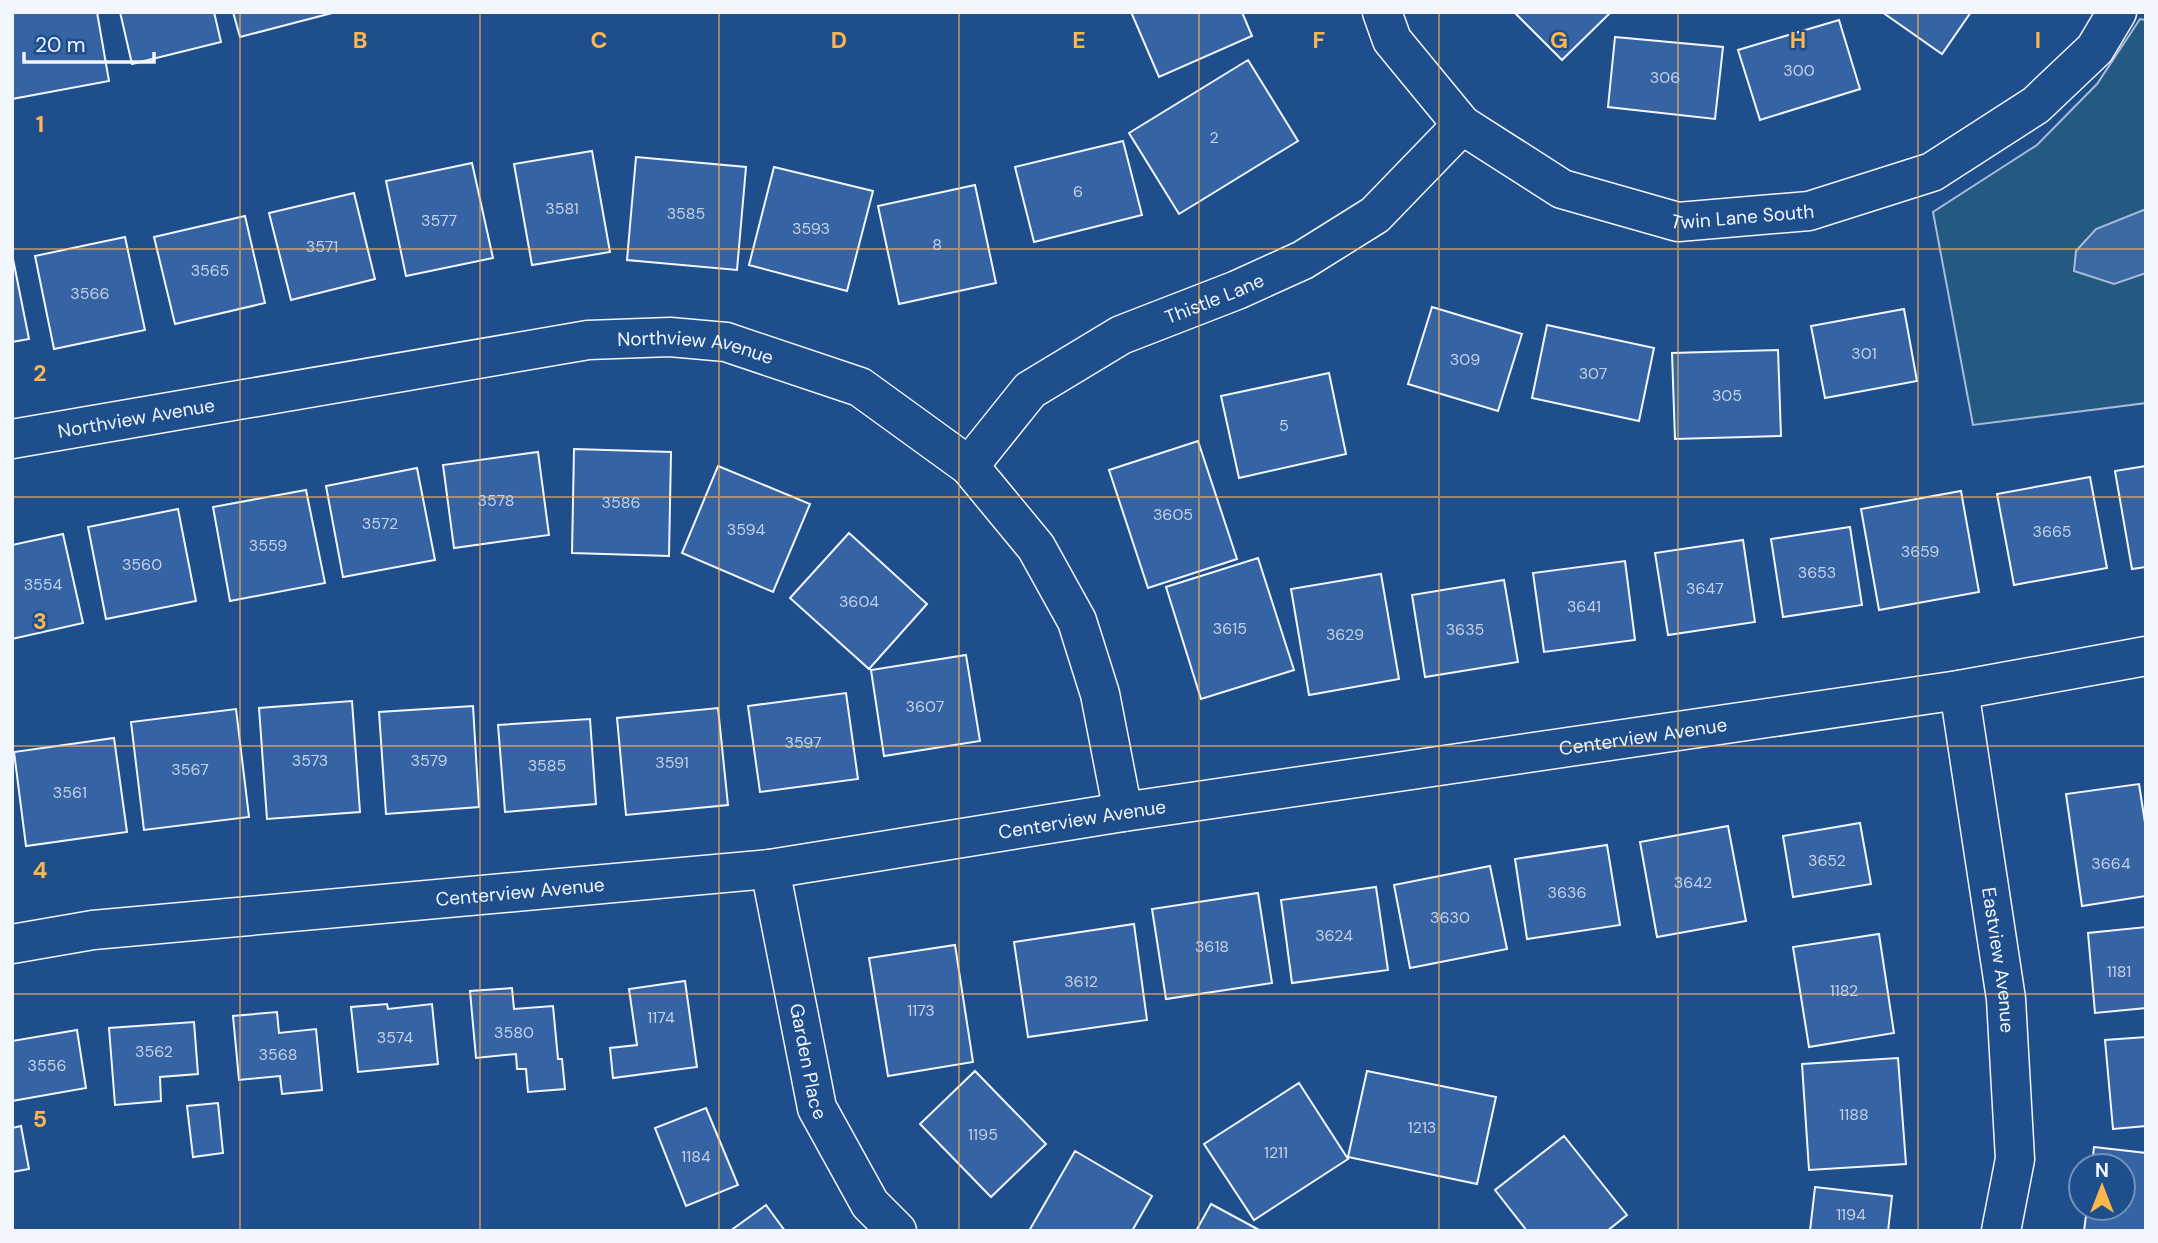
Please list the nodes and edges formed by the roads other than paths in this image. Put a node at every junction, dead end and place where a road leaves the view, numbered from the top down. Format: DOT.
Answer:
graph roads {
  1 [pos="1382,12"];
  2 [pos="2117,12"];
  3 [pos="1462,125"];
  4 [pos="12,439"];
  5 [pos="969,466"];
  6 [pos="2146,656"];
  7 [pos="1959,691"];
  8 [pos="1123,812"];
  9 [pos="770,869"];
  10 [pos="12,944"];
  11 [pos="897,1231"];
  12 [pos="2001,1231"];
  1 -- 3 [label="street, Twin Lane South"];
  2 -- 3 [label="street, Twin Lane South"];
  3 -- 5 [label="street, Thistle Lane"];
  4 -- 5 [label="street, Northview Avenue"];
  5 -- 8 [label="street, Northview Avenue"];
  6 -- 7 [label="street, Centerview Avenue"];
  7 -- 8 [label="street, Centerview Avenue"];
  7 -- 12 [label="street, Eastview Avenue"];
  8 -- 9 [label="street, Centerview Avenue"];
  9 -- 10 [label="street, Centerview Avenue"];
  9 -- 11 [label="street, Garden Place"];
}
